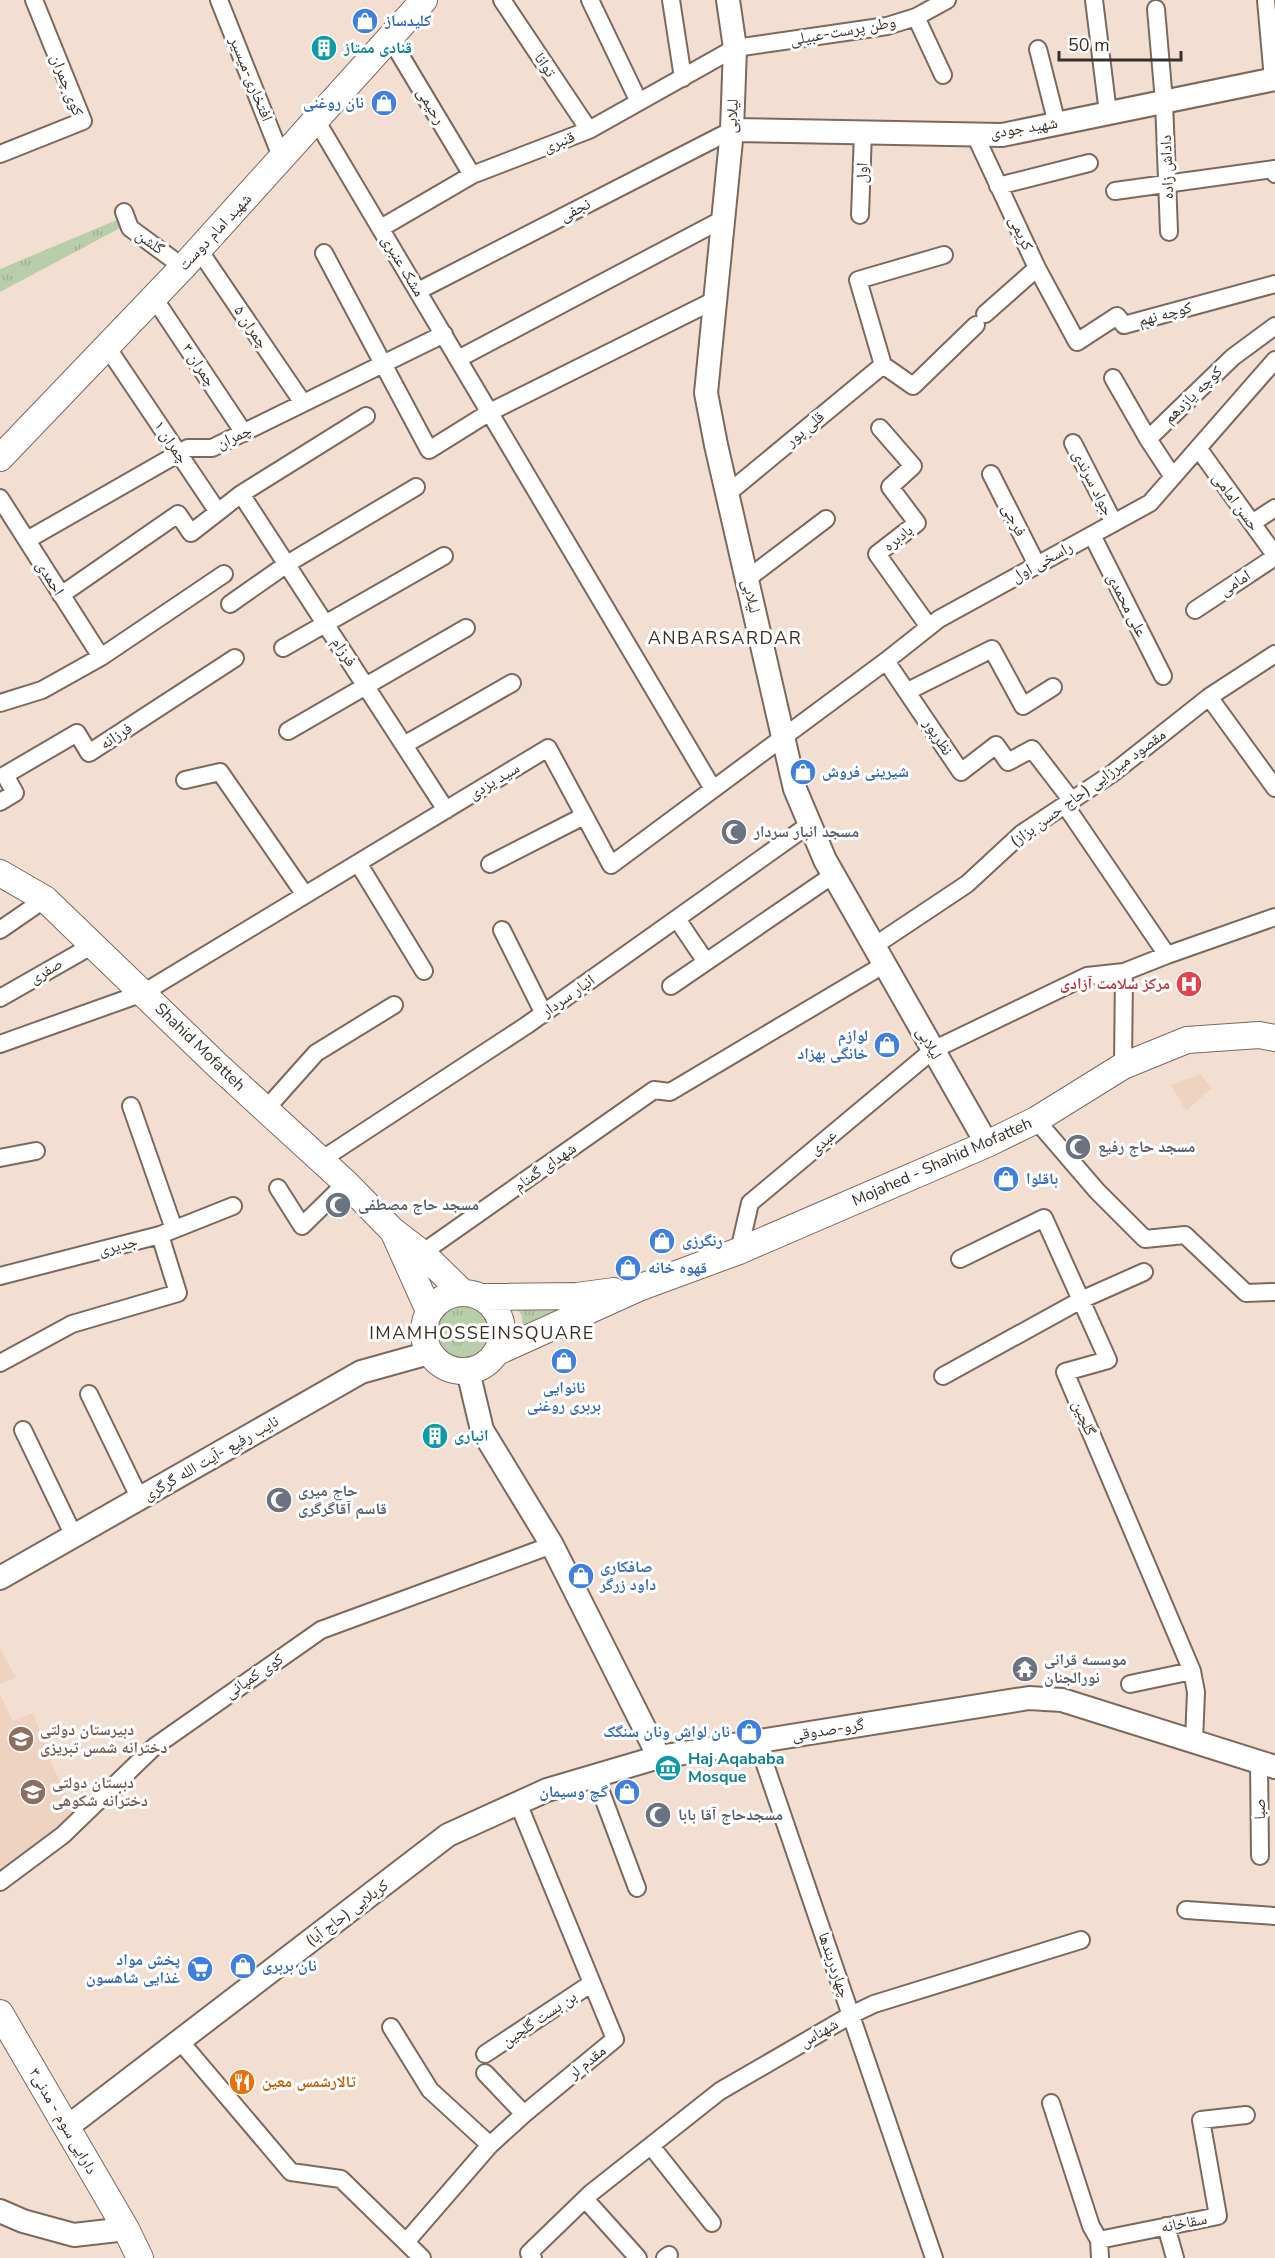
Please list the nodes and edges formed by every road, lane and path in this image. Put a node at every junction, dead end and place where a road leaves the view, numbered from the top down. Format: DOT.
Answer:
graph roads {
  1 [pos="34,0"];
  2 [pos="219,0"];
  3 [pos="424,0"];
  4 [pos="502,0"];
  5 [pos="590,0"];
  6 [pos="671,0"];
  7 [pos="728,0"];
  8 [pos="947,0"];
  9 [pos="1094,0"];
  10 [pos="1266,0"];
  11 [pos="1156,9"];
  12 [pos="916,17"];
  13 [pos="390,38"];
  14 [pos="735,48"];
  15 [pos="1038,49"];
  16 [pos="943,75"];
  17 [pos="683,78"];
  18 [pos="1274,79"];
  19 [pos="1164,101"];
  20 [pos="639,102"];
  21 [pos="1108,113"];
  22 [pos="316,120"];
  23 [pos="1057,124"];
  24 [pos="589,130"];
  25 [pos="732,130"];
  26 [pos="863,132"];
  27 [pos="975,135"];
  28 [pos="0,154"];
  29 [pos="282,159"];
  30 [pos="1089,163"];
  31 [pos="1275,174"];
  32 [pos="472,175"];
  33 [pos="1167,184"];
  34 [pos="998,186"];
  35 [pos="1115,191"];
  36 [pos="124,212"];
  37 [pos="860,214"];
  38 [pos="723,219"];
  39 [pos="381,228"];
  40 [pos="1169,232"];
  41 [pos="324,253"];
  42 [pos="944,255"];
  43 [pos="191,258"];
  44 [pos="1037,268"];
  45 [pos="1275,284"];
  46 [pos="418,291"];
  47 [pos="154,297"];
  48 [pos="715,300"];
  49 [pos="1275,326"];
  50 [pos="444,334"];
  51 [pos="107,347"];
  52 [pos="458,359"];
  53 [pos="1275,360"];
  54 [pos="384,363"];
  55 [pos="883,365"];
  56 [pos="1113,378"];
  57 [pos="303,403"];
  58 [pos="490,412"];
  59 [pos="366,417"];
  60 [pos="880,428"];
  61 [pos="244,433"];
  62 [pos="1148,439"];
  63 [pos="1073,442"];
  64 [pos="1198,448"];
  65 [pos="179,454"];
  66 [pos="0,458"];
  67 [pos="991,474"];
  68 [pos="1173,477"];
  69 [pos="416,487"];
  70 [pos="242,494"];
  71 [pos="727,494"];
  72 [pos="0,498"];
  73 [pos="1275,508"];
  74 [pos="218,512"];
  75 [pos="826,519"];
  76 [pos="1114,523"];
  77 [pos="1252,523"];
  78 [pos="1092,535"];
  79 [pos="27,540"];
  80 [pos="444,556"];
  81 [pos="1275,556"];
  82 [pos="287,564"];
  83 [pos="1037,565"];
  84 [pos="224,574"];
  85 [pos="747,579"];
  86 [pos="61,595"];
  87 [pos="230,604"];
  88 [pos="1195,610"];
  89 [pos="325,623"];
  90 [pos="929,627"];
  91 [pos="466,628"];
  92 [pos="283,648"];
  93 [pos="1275,654"];
  94 [pos="100,657"];
  95 [pos="235,658"];
  96 [pos="886,661"];
  97 [pos="1163,676"];
  98 [pos="512,683"];
  99 [pos="366,686"];
  100 [pos="1053,687"];
  101 [pos="908,691"];
  102 [pos="1209,698"];
  103 [pos="0,703"];
  104 [pos="288,731"];
  105 [pos="783,737"];
  106 [pos="404,745"];
  107 [pos="185,780"];
  108 [pos="1275,788"];
  109 [pos="713,789"];
  110 [pos="0,802"];
  111 [pos="1069,803"];
  112 [pos="446,810"];
  113 [pos="584,816"];
  114 [pos="810,824"];
  115 [pos="358,863"];
  116 [pos="490,864"];
  117 [pos="0,873"];
  118 [pos="834,875"];
  119 [pos="305,895"];
  120 [pos="45,899"];
  121 [pos="1275,917"];
  122 [pos="677,919"];
  123 [pos="0,930"];
  124 [pos="502,930"];
  125 [pos="93,945"];
  126 [pos="879,955"];
  127 [pos="1167,955"];
  128 [pos="706,962"];
  129 [pos="424,971"];
  130 [pos="1124,972"];
  131 [pos="671,986"];
  132 [pos="143,993"];
  133 [pos="0,998"];
  134 [pos="394,1005"];
  135 [pos="544,1014"];
  136 [pos="1275,1038"];
  137 [pos="0,1044"];
  138 [pos="933,1050"];
  139 [pos="1123,1066"];
  140 [pos="670,1092"];
  141 [pos="131,1107"];
  142 [pos="266,1109"];
  143 [pos="1036,1120"];
  144 [pos="987,1144"];
  145 [pos="36,1151"];
  146 [pos="0,1158"];
  147 [pos="321,1160"];
  148 [pos="346,1183"];
  149 [pos="278,1188"];
  150 [pos="233,1206"];
  151 [pos="392,1230"];
  152 [pos="167,1232"];
  153 [pos="739,1251"];
  154 [pos="422,1253"];
  155 [pos="960,1259"];
  156 [pos="1144,1272"];
  157 [pos="0,1276"];
  158 [pos="641,1287"];
  159 [pos="1275,1292"];
  160 [pos="472,1294"];
  161 [pos="1081,1300"];
  162 [pos="429,1311"];
  163 [pos="497,1352"];
  164 [pos="429,1353"];
  165 [pos="0,1363"];
  166 [pos="468,1371"];
  167 [pos="943,1376"];
  168 [pos="89,1394"];
  169 [pos="23,1430"];
  170 [pos="140,1499"];
  171 [pos="74,1536"];
  172 [pos="552,1545"];
  173 [pos="0,1578"];
  174 [pos="1192,1671"];
  175 [pos="1130,1684"];
  176 [pos="757,1741"];
  177 [pos="1194,1741"];
  178 [pos="659,1757"];
  179 [pos="1267,1765"];
  180 [pos="595,1776"];
  181 [pos="518,1803"];
  182 [pos="1260,1856"];
  183 [pos="0,1882"];
  184 [pos="636,1888"];
  185 [pos="1186,1910"];
  186 [pos="1275,1916"];
  187 [pos="1081,1940"];
  188 [pos="592,1983"];
  189 [pos="0,2013"];
  190 [pos="851,2015"];
  191 [pos="391,2027"];
  192 [pos="180,2041"];
  193 [pos="485,2054"];
  194 [pos="485,2073"];
  195 [pos="1051,2103"];
  196 [pos="524,2114"];
  197 [pos="1246,2115"];
  198 [pos="66,2128"];
  199 [pos="490,2145"];
  200 [pos="651,2146"];
  201 [pos="588,2196"];
  202 [pos="0,2211"];
  203 [pos="712,2223"];
  204 [pos="1166,2226"];
  205 [pos="126,2229"];
  206 [pos="1099,2240"];
  207 [pos="406,2242"];
  208 [pos="140,2258"];
  209 [pos="152,2258"];
  210 [pos="422,2258"];
  211 [pos="532,2258"];
  212 [pos="638,2258"];
  213 [pos="934,2258"];
  214 [pos="1100,2258"];
  215 [pos="1175,2258"];
  1 -- 28 [label="street, کوی چمران"];
  2 -- 29 [label="street, افتخاری-میسیر"];
  3 -- 13 [label="main road, شهید امام دوست"];
  4 -- 24 [label="street, توانا"];
  5 -- 20 [label="street"];
  6 -- 17 [label="street"];
  7 -- 14 [label="street, لیلابی"];
  8 -- 12 [label="street, وطن پرست-عبیلی"];
  9 -- 21 [label="street"];
  10 -- 18 [label="street"];
  11 -- 19 [label="street, داداش زاده"];
  12 -- 14 [label="street, وطن پرست-عبیلی"];
  12 -- 16 [label="street"];
  13 -- 22 [label="main road, شهید امام دوست"];
  13 -- 32 [label="street, رحیمی"];
  14 -- 17 [label="street, قنبری"];
  14 -- 25 [label="street, لیلابی"];
  15 -- 23 [label="street"];
  17 -- 20 [label="street, قنبری"];
  18 -- 19 [label="street, شهید جودی"];
  19 -- 21 [label="street, شهید جودی"];
  19 -- 33 [label="street, داداش زاده"];
  20 -- 24 [label="street, قنبری"];
  21 -- 23 [label="street, شهید جودی"];
  22 -- 29 [label="main road, شهید امام دوست"];
  22 -- 39 [label="street, مشک عنبری"];
  23 -- 27 [label="street, شهید جودی"];
  24 -- 32 [label="street, قنبری"];
  25 -- 26 [label="street, شهید جودی"];
  25 -- 38 [label="street, لیلابی"];
  25 -- 46 [label="street, نجفی"];
  26 -- 27 [label="street, شهید جودی"];
  26 -- 37 [label="street, اول"];
  27 -- 34 [label="street, کریمی"];
  29 -- 43 [label="main road, شهید امام دوست"];
  30 -- 34 [label="street"];
  31 -- 33 [label="street"];
  32 -- 39 [label="street, قنبری"];
  33 -- 35 [label="street"];
  33 -- 40 [label="street, داداش زاده"];
  34 -- 44 [label="street, کریمی"];
  36 -- 43 [label="street, گلشن"];
  38 -- 48 [label="street, لیلابی"];
  38 -- 52 [label="street"];
  39 -- 46 [label="street, مشک عنبری"];
  41 -- 54 [label="street"];
  42 -- 55 [label="street"];
  43 -- 47 [label="main road, شهید امام دوست"];
  43 -- 57 [label="street, چمران ۵"];
  44 -- 45 [label="street, کوچه نهم"];
  44 -- 55 [label="street, کریمی"];
  46 -- 50 [label="street, مشک عنبری"];
  47 -- 51 [label="main road, شهید امام دوست"];
  47 -- 61 [label="street, چمران ۳"];
  48 -- 58 [label="street"];
  48 -- 71 [label="street, لیلابی"];
  49 -- 62 [label="street, کوچه یازدهم"];
  50 -- 52 [label="street, مشک عنبری"];
  50 -- 54 [label="street, چمران"];
  51 -- 65 [label="street, چمران ۱"];
  51 -- 66 [label="main road, شهید امام دوست"];
  52 -- 58 [label="street, مشک عنبری"];
  53 -- 64 [label="street, راسخی اول"];
  54 -- 57 [label="street, چمران"];
  54 -- 58 [label="street"];
  55 -- 71 [label="street, قلی پور"];
  56 -- 62 [label="street"];
  57 -- 61 [label="street, چمران"];
  58 -- 109 [label="street, مشک عنبری"];
  59 -- 70 [label="street"];
  60 -- 90 [label="street, بادبره"];
  61 -- 65 [label="street, چمران"];
  62 -- 68 [label="street"];
  63 -- 76 [label="street, جواد سرندی"];
  64 -- 68 [label="street, راسخی اول"];
  64 -- 77 [label="street, حسن امامی"];
  65 -- 74 [label="street, چمران ۱"];
  65 -- 79 [label="street, چمران"];
  67 -- 83 [label="street, فرجی"];
  68 -- 76 [label="street, راسخی اول"];
  69 -- 82 [label="street"];
  70 -- 74 [label="street"];
  70 -- 82 [label="street, فرزام"];
  71 -- 85 [label="street, لیلابی"];
  72 -- 79 [label="street, احمدی"];
  73 -- 77 [label="street"];
  74 -- 86 [label="street"];
  75 -- 85 [label="street"];
  76 -- 78 [label="street, راسخی اول"];
  77 -- 81 [label="street, حسن امامی"];
  78 -- 83 [label="street, راسخی اول"];
  78 -- 97 [label="street, علی محمدی"];
  79 -- 86 [label="street, احمدی"];
  80 -- 89 [label="street"];
  81 -- 88 [label="street, امامی"];
  82 -- 87 [label="street"];
  82 -- 89 [label="street, فرزام"];
  83 -- 90 [label="street, راسخی اول"];
  84 -- 94 [label="street"];
  85 -- 105 [label="street, لیلابی"];
  86 -- 94 [label="street, احمدی"];
  89 -- 92 [label="street"];
  89 -- 99 [label="street, فرزام"];
  90 -- 96 [label="street, راسخی اول"];
  91 -- 99 [label="street"];
  93 -- 102 [label="street, مقصود میرزایی (حاج حسن بزاز)"];
  94 -- 103 [label="street"];
  95 -- 110 [label="street, فرزانه"];
  96 -- 101 [label="street, نظرپور"];
  96 -- 105 [label="street, راسخی اول"];
  98 -- 106 [label="street"];
  99 -- 104 [label="street"];
  99 -- 106 [label="street, فرزام"];
  100 -- 101 [label="street"];
  101 -- 111 [label="street, نظرپور"];
  102 -- 108 [label="street"];
  102 -- 111 [label="street, مقصود میرزایی (حاج حسن بزاز)"];
  105 -- 109 [label="street, سید یزدی"];
  105 -- 114 [label="street, لیلابی"];
  106 -- 112 [label="street, فرزام"];
  107 -- 119 [label="street"];
  109 -- 113 [label="street, سید یزدی"];
  111 -- 126 [label="street, مقصود میرزایی (حاج حسن بزاز)"];
  111 -- 127 [label="street"];
  112 -- 113 [label="street, سید یزدی"];
  112 -- 115 [label="street, سید یزدی"];
  113 -- 116 [label="street"];
  114 -- 118 [label="street, لیلابی"];
  114 -- 122 [label="street, انبار سردار"];
  115 -- 119 [label="street, سید یزدی"];
  115 -- 129 [label="street"];
  117 -- 120 [label="main road, Shahid Mofatteh"];
  118 -- 126 [label="street, لیلابی"];
  118 -- 128 [label="street"];
  119 -- 132 [label="street, سید یزدی"];
  120 -- 123 [label="street"];
  120 -- 125 [label="main road, Shahid Mofatteh"];
  121 -- 127 [label="street, عبدی"];
  122 -- 128 [label="street"];
  122 -- 135 [label="street, انبار سردار"];
  124 -- 135 [label="street"];
  125 -- 132 [label="main road, Shahid Mofatteh"];
  125 -- 133 [label="street, صفری"];
  126 -- 138 [label="street, لیلابی"];
  126 -- 140 [label="street, مقصود میرزایی (حاج حسن بزاز)"];
  127 -- 130 [label="street, عبدی"];
  128 -- 131 [label="street"];
  130 -- 138 [label="street, عبدی"];
  130 -- 139 [label="street"];
  132 -- 137 [label="street, سید یزدی"];
  132 -- 142 [label="main road, Shahid Mofatteh"];
  134 -- 142 [label="street"];
  135 -- 147 [label="street, انبار سردار"];
  136 -- 139 [label="main road, Mojahed - Shahid Mofatteh"];
  138 -- 144 [label="street, لیلابی"];
  138 -- 153 [label="street, عبدی"];
  139 -- 143 [label="main road, Mojahed - Shahid Mofatteh"];
  140 -- 154 [label="street, شهدای گمنام"];
  141 -- 152 [label="street"];
  142 -- 147 [label="main road, Shahid Mofatteh"];
  143 -- 144 [label="main road, Mojahed - Shahid Mofatteh"];
  143 -- 159 [label="street"];
  144 -- 153 [label="main road, Mojahed - Shahid Mofatteh"];
  145 -- 146 [label="street"];
  147 -- 148 [label="main road, Shahid Mofatteh"];
  148 -- 149 [label="street"];
  148 -- 151 [label="main road, Shahid Mofatteh"];
  150 -- 152 [label="street, جدیری"];
  151 -- 154 [label="main road"];
  151 -- 162 [label="main road"];
  152 -- 157 [label="street, جدیری"];
  152 -- 165 [label="street"];
  153 -- 158 [label="main road, Mojahed - Shahid Mofatteh"];
  154 -- 160 [label="main road"];
  155 -- 161 [label="street, گلچین"];
  156 -- 161 [label="street"];
  158 -- 160 [label="main road"];
  158 -- 163 [label="main road"];
  160 -- 162 [label="main road"];
  160 -- 163 [label="main road"];
  161 -- 167 [label="street"];
  161 -- 174 [label="street, گلچین"];
  162 -- 164 [label="main road"];
  163 -- 166 [label="main road"];
  164 -- 166 [label="main road"];
  164 -- 170 [label="street, نایب رفیع -آیت الله گرگری"];
  166 -- 172 [label="street"];
  168 -- 170 [label="street"];
  169 -- 171 [label="street"];
  170 -- 171 [label="street, نایب رفیع -آیت الله گرگری"];
  171 -- 173 [label="street, نایب رفیع -آیت الله گرگری"];
  172 -- 178 [label="street"];
  172 -- 183 [label="street, کوی کمپانی"];
  174 -- 175 [label="street"];
  174 -- 177 [label="street, گلچین"];
  176 -- 177 [label="street, گرو-صدوقی"];
  176 -- 178 [label="street, گرو-صدوقی"];
  176 -- 190 [label="street, چهاردربندها"];
  177 -- 179 [label="street, گرو-صدوقی"];
  178 -- 180 [label="street, کربلایی (حاج آبا)"];
  179 -- 182 [label="street, صبا"];
  180 -- 181 [label="street, کربلایی (حاج آبا)"];
  180 -- 184 [label="street"];
  181 -- 188 [label="street, مقدم لر"];
  181 -- 192 [label="street, کربلایی (حاج آبا)"];
  185 -- 186 [label="street"];
  187 -- 190 [label="street, شهناس"];
  188 -- 193 [label="street, بن بست گلچین"];
  188 -- 196 [label="street, مقدم لر"];
  189 -- 198 [label="main road, دارایی سوم - مدنی۳"];
  190 -- 200 [label="street, شهناس"];
  190 -- 213 [label="street, چهاردربندها"];
  191 -- 199 [label="street"];
  192 -- 198 [label="street, کربلایی (حاج آبا)"];
  192 -- 207 [label="street"];
  194 -- 196 [label="street"];
  195 -- 206 [label="street"];
  196 -- 199 [label="street, مقدم لر"];
  197 -- 204 [label="street, سقاخانه"];
  198 -- 205 [label="main road, دارایی سوم - مدنی۳"];
  199 -- 207 [label="street, مقدم لر"];
  200 -- 201 [label="street, شهناس"];
  200 -- 203 [label="street"];
  201 -- 211 [label="street, شهناس"];
  201 -- 212 [label="street"];
  202 -- 205 [label="street"];
  204 -- 206 [label="street, سقاخانه"];
  204 -- 215 [label="street"];
  205 -- 208 [label="main road, دارایی سوم - مدنی۳"];
  205 -- 209 [label="main road, دارایی سوم - مدنی۳"];
  206 -- 214 [label="street"];
  207 -- 210 [label="street"];
}
